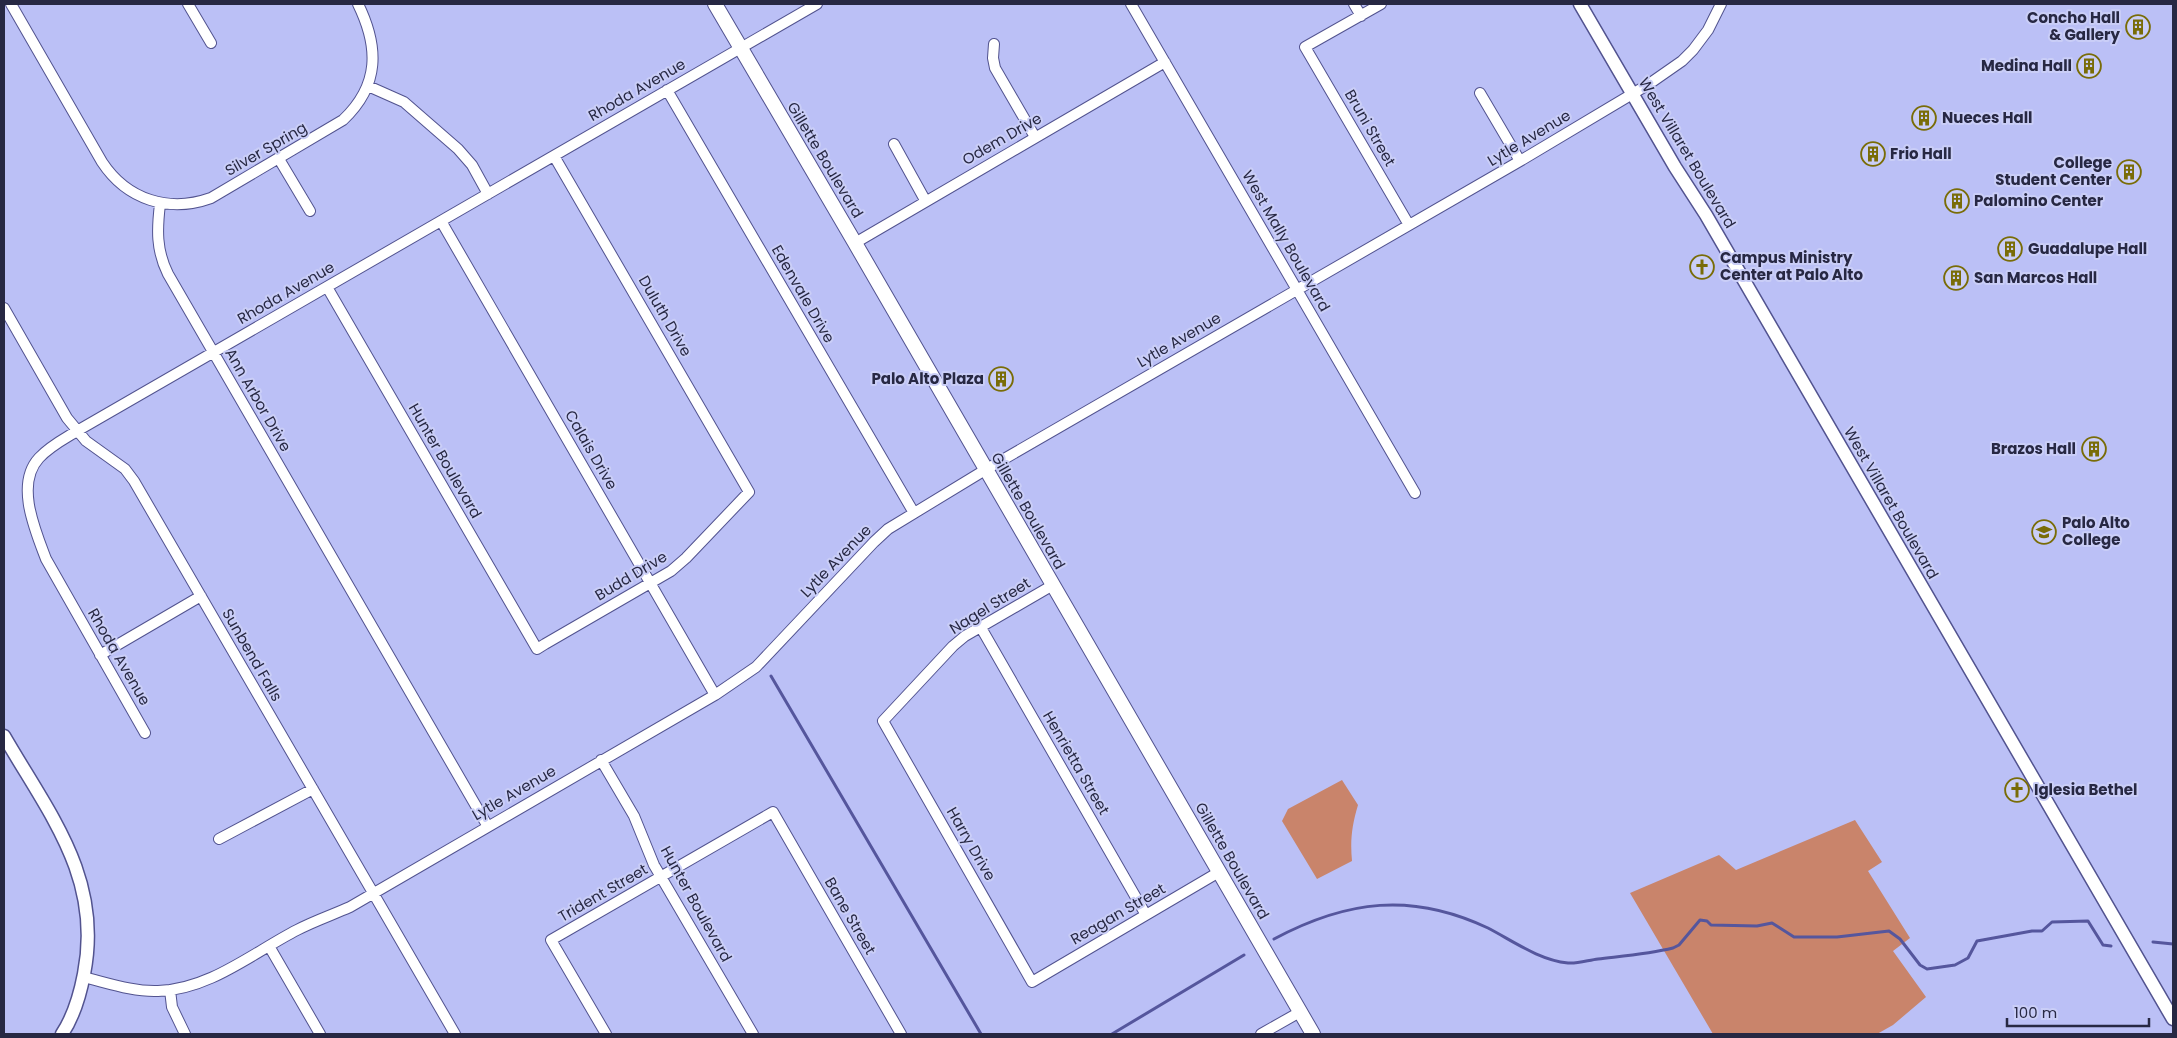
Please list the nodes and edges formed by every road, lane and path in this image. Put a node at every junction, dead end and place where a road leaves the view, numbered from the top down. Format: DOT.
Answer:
graph roads {
  1 [pos="11,4"];
  2 [pos="188,4"];
  3 [pos="358,4"];
  4 [pos="715,4"];
  5 [pos="817,4"];
  6 [pos="1131,4"];
  7 [pos="1354,4"];
  8 [pos="1381,4"];
  9 [pos="1580,4"];
  10 [pos="1721,4"];
  11 [pos="1361,16"];
  12 [pos="210,43"];
  13 [pos="994,44"];
  14 [pos="740,48"];
  15 [pos="1165,62"];
  16 [pos="368,86"];
  17 [pos="667,90"];
  18 [pos="1480,93"];
  19 [pos="1633,94"];
  20 [pos="1035,137"];
  21 [pos="894,144"];
  22 [pos="554,156"];
  23 [pos="279,159"];
  24 [pos="1520,162"];
  25 [pos="488,194"];
  26 [pos="926,200"];
  27 [pos="160,204"];
  28 [pos="310,211"];
  29 [pos="441,221"];
  30 [pos="1409,224"];
  31 [pos="856,243"];
  32 [pos="327,287"];
  33 [pos="1296,290"];
  34 [pos="4,308"];
  35 [pos="213,353"];
  36 [pos="78,431"];
  37 [pos="985,470"];
  38 [pos="749,492"];
  39 [pos="1415,493"];
  40 [pos="914,513"];
  41 [pos="650,583"];
  42 [pos="1053,585"];
  43 [pos="201,596"];
  44 [pos="980,626"];
  45 [pos="536,649"];
  46 [pos="100,655"];
  47 [pos="715,695"];
  48 [pos="884,721"];
  49 [pos="145,733"];
  50 [pos="4,736"];
  51 [pos="601,760"];
  52 [pos="313,789"];
  53 [pos="772,812"];
  54 [pos="487,826"];
  55 [pos="219,839"];
  56 [pos="1219,872"];
  57 [pos="661,876"];
  58 [pos="374,894"];
  59 [pos="1146,915"];
  60 [pos="269,946"];
  61 [pos="83,977"];
  62 [pos="1032,982"];
  63 [pos="170,990"];
  64 [pos="1300,1012"];
  65 [pos="2173,1019"];
  66 [pos="62,1034"];
  67 [pos="185,1034"];
  68 [pos="320,1034"];
  69 [pos="455,1034"];
  70 [pos="606,1034"];
  71 [pos="753,1034"];
  72 [pos="901,1034"];
  73 [pos="1261,1034"];
  74 [pos="1313,1034"];
  1 -- 27 [label="street"];
  2 -- 12 [label="street"];
  3 -- 16 [label="street, Silver Spring"];
  4 -- 14 [label="main road, Gillette Boulevard"];
  5 -- 14 [label="street, Rhoda Avenue"];
  6 -- 15 [label="street, West Mally Boulevard"];
  7 -- 11 [label="street"];
  8 -- 11 [label="street"];
  9 -- 19 [label="street, West Villaret Boulevard"];
  10 -- 19 [label="street, Lytle Avenue"];
  11 -- 30 [label="street, Bruni Street"];
  13 -- 20 [label="street"];
  14 -- 17 [label="street, Rhoda Avenue"];
  14 -- 31 [label="main road, Gillette Boulevard"];
  15 -- 20 [label="street, Odem Drive"];
  15 -- 33 [label="street, West Mally Boulevard"];
  16 -- 23 [label="street, Silver Spring"];
  16 -- 25 [label="street"];
  17 -- 22 [label="street, Rhoda Avenue"];
  17 -- 40 [label="street, Edenvale Drive"];
  18 -- 24 [label="street"];
  19 -- 24 [label="street, Lytle Avenue"];
  19 -- 65 [label="street, West Villaret Boulevard"];
  20 -- 26 [label="street, Odem Drive"];
  21 -- 26 [label="street"];
  22 -- 25 [label="street, Rhoda Avenue"];
  22 -- 38 [label="street, Duluth Drive"];
  23 -- 27 [label="street, Silver Spring"];
  23 -- 28 [label="street"];
  24 -- 30 [label="street, Lytle Avenue"];
  25 -- 29 [label="street, Rhoda Avenue"];
  26 -- 31 [label="street, Odem Drive"];
  27 -- 35 [label="street, Ann Arbor Drive"];
  29 -- 32 [label="street, Rhoda Avenue"];
  29 -- 41 [label="street, Calais Drive"];
  30 -- 33 [label="street, Lytle Avenue"];
  31 -- 37 [label="main road, Gillette Boulevard"];
  32 -- 35 [label="street, Rhoda Avenue"];
  32 -- 45 [label="street, Hunter Boulevard"];
  33 -- 37 [label="street, Lytle Avenue"];
  33 -- 39 [label="street, West Mally Boulevard"];
  34 -- 36 [label="street, Sunbend Falls"];
  35 -- 36 [label="street, Rhoda Avenue"];
  35 -- 54 [label="street, Ann Arbor Drive"];
  36 -- 43 [label="street, Sunbend Falls"];
  36 -- 46 [label="street, Rhoda Avenue"];
  37 -- 40 [label="street, Lytle Avenue"];
  37 -- 42 [label="main road, Gillette Boulevard"];
  38 -- 41 [label="street, Budd Drive"];
  40 -- 47 [label="street, Lytle Avenue"];
  41 -- 45 [label="street, Budd Drive"];
  41 -- 47 [label="street, Calais Drive"];
  42 -- 44 [label="street, Nagel Street"];
  42 -- 56 [label="main road, Gillette Boulevard"];
  43 -- 46 [label="street"];
  43 -- 52 [label="street, Sunbend Falls"];
  44 -- 48 [label="street, Nagel Street"];
  44 -- 59 [label="street, Henrietta Street"];
  46 -- 49 [label="street, Rhoda Avenue"];
  47 -- 51 [label="street, Lytle Avenue"];
  48 -- 62 [label="street, Harry Drive"];
  50 -- 61 [label="street"];
  51 -- 54 [label="street, Lytle Avenue"];
  51 -- 57 [label="street, Hunter Boulevard"];
  52 -- 55 [label="street"];
  52 -- 58 [label="street, Sunbend Falls"];
  53 -- 57 [label="street, Trident Street"];
  53 -- 72 [label="street, Bane Street"];
  54 -- 58 [label="street, Lytle Avenue"];
  56 -- 59 [label="street, Reagan Street"];
  56 -- 64 [label="main road, Gillette Boulevard"];
  57 -- 70 [label="street, Trident Street"];
  57 -- 71 [label="street, Hunter Boulevard"];
  58 -- 60 [label="street, Lytle Avenue"];
  58 -- 69 [label="street, Sunbend Falls"];
  59 -- 62 [label="street, Reagan Street"];
  60 -- 63 [label="street, Lytle Avenue"];
  60 -- 68 [label="street"];
  61 -- 63 [label="street, Lytle Avenue"];
  61 -- 66 [label="street"];
  63 -- 67 [label="street"];
  64 -- 73 [label="street"];
  64 -- 74 [label="main road, Gillette Boulevard"];
}
